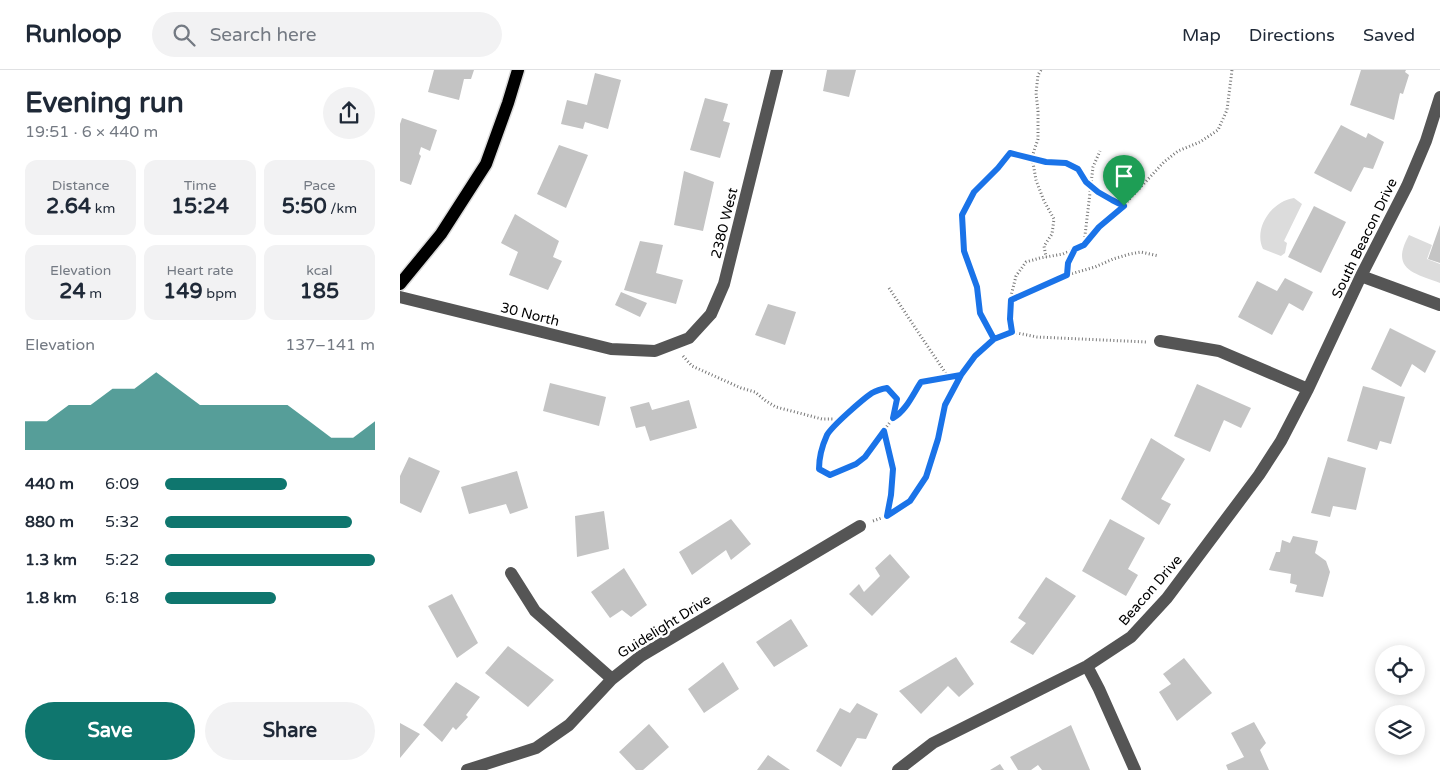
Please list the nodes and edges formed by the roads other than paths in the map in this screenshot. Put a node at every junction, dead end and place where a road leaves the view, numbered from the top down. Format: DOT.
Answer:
graph roads {
  1 [pos="518,70"];
  2 [pos="777,70"];
  3 [pos="1440,97"];
  4 [pos="1362,276"];
  5 [pos="400,284"];
  6 [pos="400,297"];
  7 [pos="1440,305"];
  8 [pos="1160,341"];
  9 [pos="654,351"];
  10 [pos="1308,389"];
  11 [pos="860,526"];
  12 [pos="511,573"];
  13 [pos="1087,666"];
  14 [pos="612,678"];
  15 [pos="466,770"];
  16 [pos="898,770"];
  17 [pos="1135,770"];
  1 -- 5 [label="main road"];
  2 -- 9 [label="street, 2380 West"];
  3 -- 4 [label="street, South Beacon Drive"];
  4 -- 7 [label="street"];
  4 -- 10 [label="street, South Beacon Drive"];
  6 -- 9 [label="street, 30 North"];
  8 -- 10 [label="street"];
  10 -- 13 [label="street, Beacon Drive"];
  11 -- 14 [label="street, Guidelight Drive"];
  12 -- 14 [label="street"];
  13 -- 16 [label="street, Beacon Drive"];
  13 -- 17 [label="street"];
  14 -- 15 [label="street, Guidelight Drive"];
}
